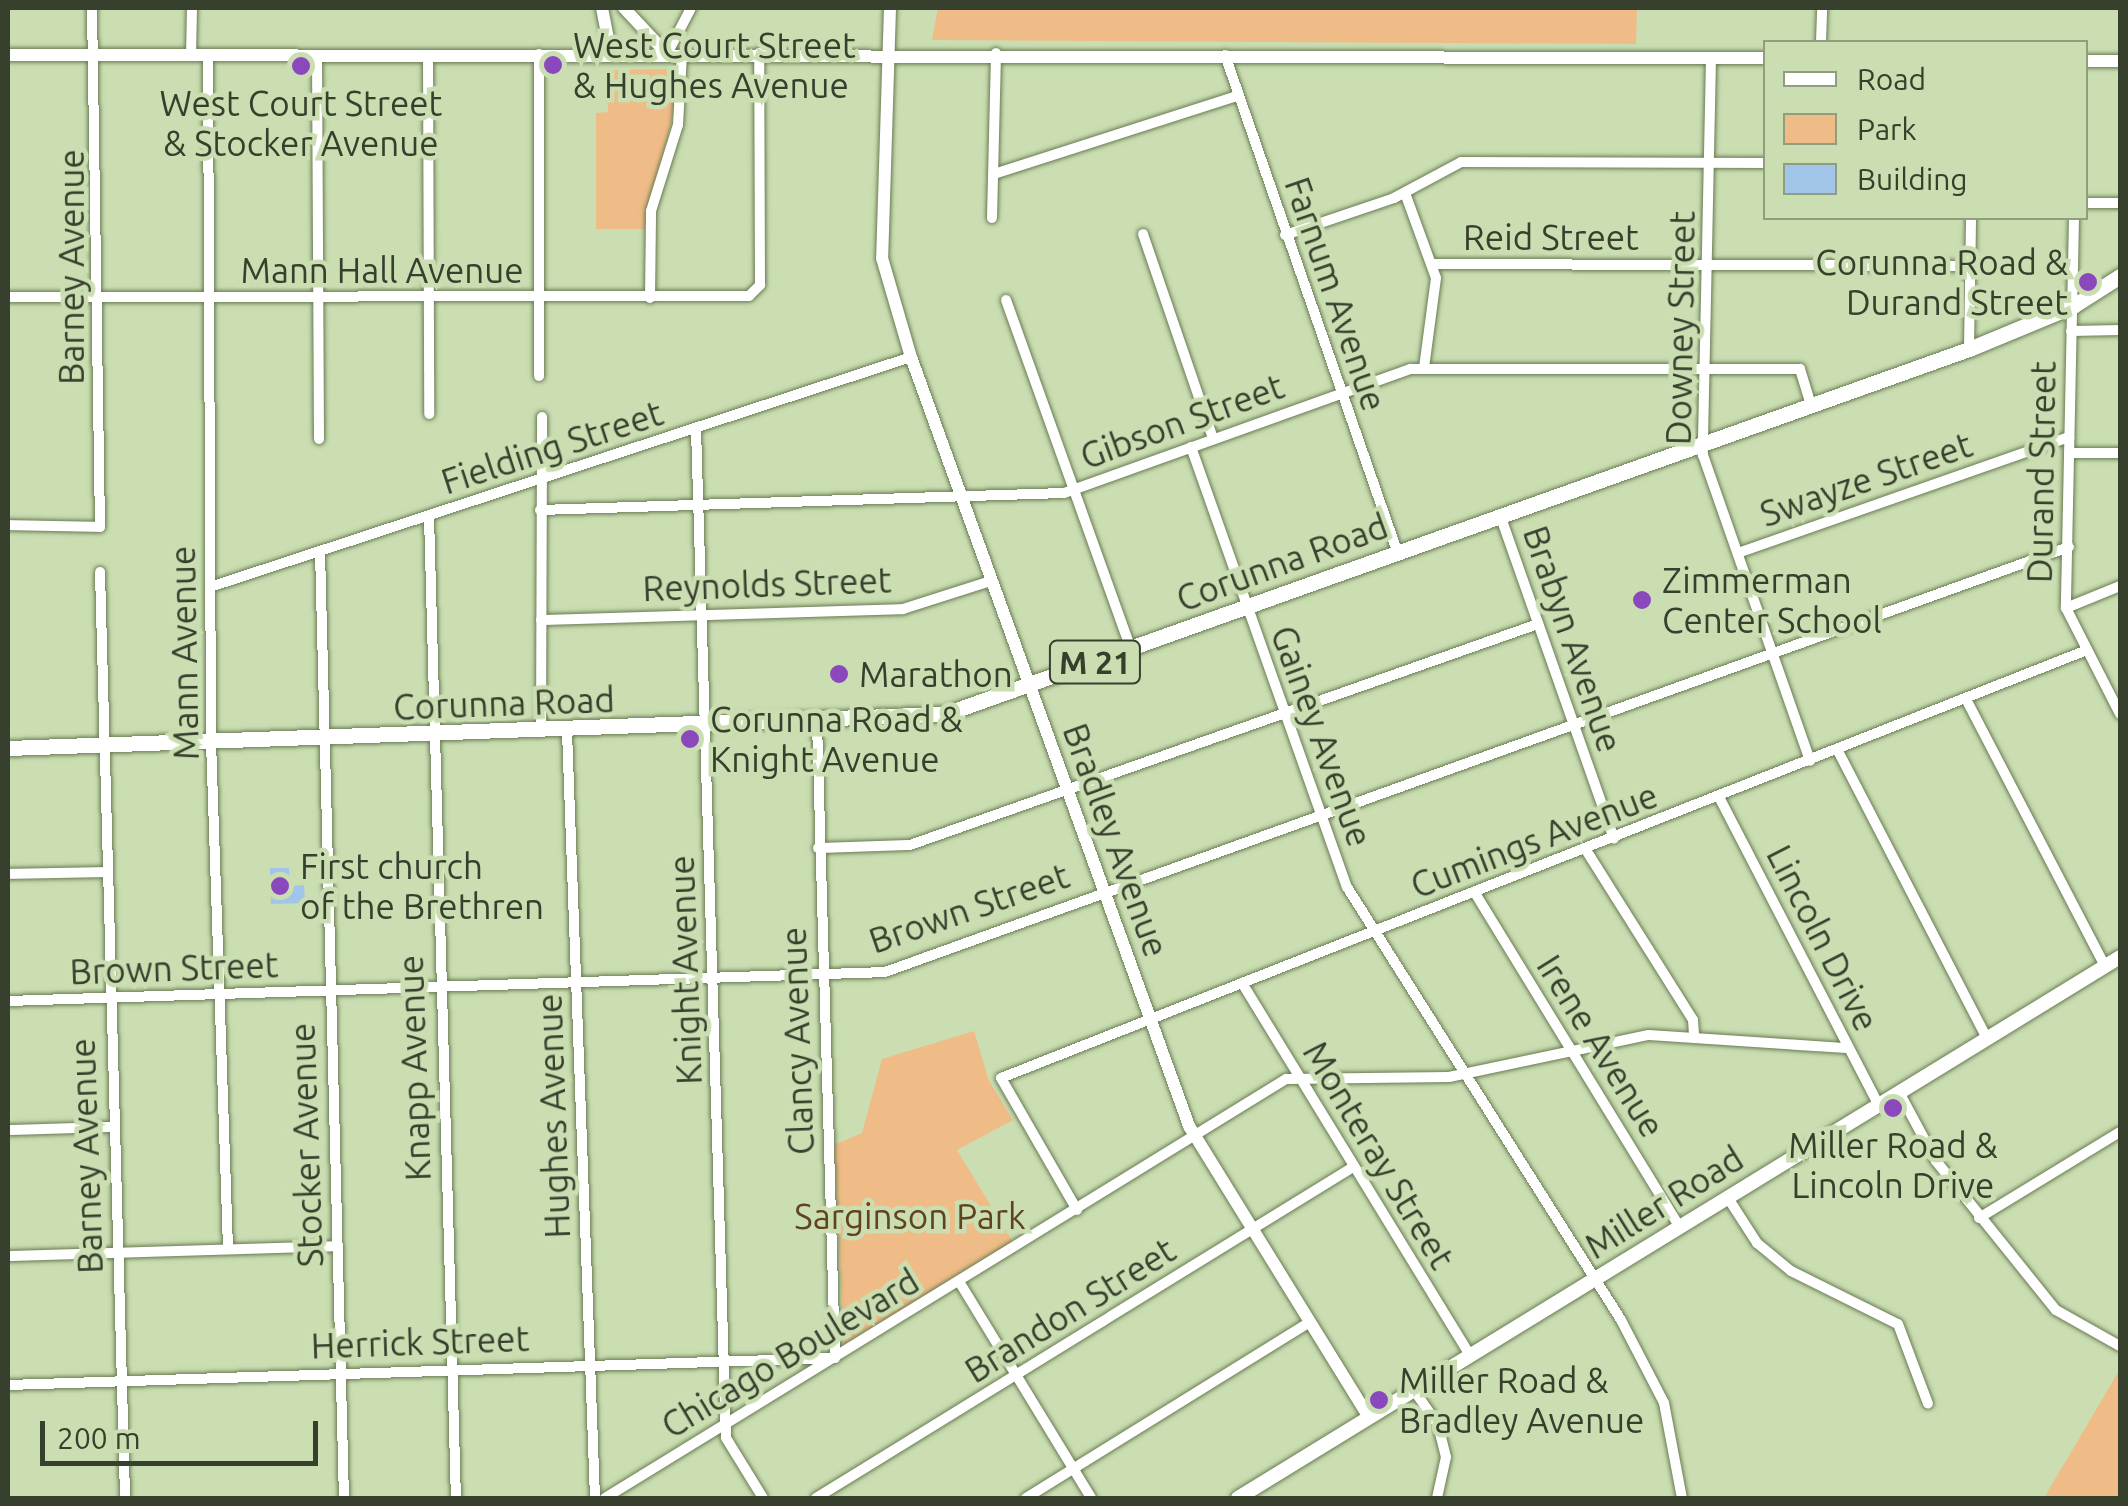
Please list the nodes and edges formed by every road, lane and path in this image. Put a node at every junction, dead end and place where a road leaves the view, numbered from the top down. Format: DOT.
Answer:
graph roads {
  1 [pos="92,8"];
  2 [pos="192,8"];
  3 [pos="602,8"];
  4 [pos="624,8"];
  5 [pos="691,8"];
  6 [pos="890,8"];
  7 [pos="1822,8"];
  8 [pos="1821,40"];
  9 [pos="889,52"];
  10 [pos="996,53"];
  11 [pos="539,54"];
  12 [pos="611,54"];
  13 [pos="667,54"];
  14 [pos="682,54"];
  15 [pos="759,54"];
  16 [pos="8,55"];
  17 [pos="428,55"];
  18 [pos="1225,55"];
  19 [pos="190,56"];
  20 [pos="208,56"];
  21 [pos="97,57"];
  22 [pos="318,57"];
  23 [pos="1711,58"];
  24 [pos="1763,58"];
  25 [pos="2088,60"];
  26 [pos="2120,61"];
  27 [pos="1237,96"];
  28 [pos="1709,162"];
  29 [pos="1763,162"];
  30 [pos="994,174"];
  31 [pos="1405,193"];
  32 [pos="2088,203"];
  33 [pos="2120,203"];
  34 [pos="992,218"];
  35 [pos="1971,220"];
  36 [pos="2074,220"];
  37 [pos="1143,234"];
  38 [pos="1285,234"];
  39 [pos="1432,264"];
  40 [pos="1708,266"];
  41 [pos="1970,266"];
  42 [pos="2120,276"];
  43 [pos="8,297"];
  44 [pos="428,297"];
  45 [pos="540,297"];
  46 [pos="99,298"];
  47 [pos="208,298"];
  48 [pos="318,298"];
  49 [pos="650,298"];
  50 [pos="1006,300"];
  51 [pos="2073,306"];
  52 [pos="2120,330"];
  53 [pos="2071,331"];
  54 [pos="1969,349"];
  55 [pos="911,357"];
  56 [pos="1424,368"];
  57 [pos="1706,369"];
  58 [pos="539,376"];
  59 [pos="1341,393"];
  60 [pos="1811,404"];
  61 [pos="429,414"];
  62 [pos="542,417"];
  63 [pos="696,428"];
  64 [pos="2069,436"];
  65 [pos="1213,438"];
  66 [pos="319,439"];
  67 [pos="1705,442"];
  68 [pos="1190,447"];
  69 [pos="2069,453"];
  70 [pos="2120,453"];
  71 [pos="540,479"];
  72 [pos="1075,489"];
  73 [pos="960,497"];
  74 [pos="698,504"];
  75 [pos="540,510"];
  76 [pos="1500,515"];
  77 [pos="429,516"];
  78 [pos="8,525"];
  79 [pos="2068,547"];
  80 [pos="320,551"];
  81 [pos="1396,552"];
  82 [pos="1738,553"];
  83 [pos="100,572"];
  84 [pos="991,581"];
  85 [pos="2120,586"];
  86 [pos="210,587"];
  87 [pos="1248,606"];
  88 [pos="2066,608"];
  89 [pos="701,615"];
  90 [pos="541,620"];
  91 [pos="1538,624"];
  92 [pos="1131,649"];
  93 [pos="2087,650"];
  94 [pos="1772,652"];
  95 [pos="1029,686"];
  96 [pos="1967,701"];
  97 [pos="1282,710"];
  98 [pos="2120,714"];
  99 [pos="1572,721"];
  100 [pos="817,723"];
  101 [pos="705,726"];
  102 [pos="541,731"];
  103 [pos="567,731"];
  104 [pos="432,734"];
  105 [pos="321,739"];
  106 [pos="211,742"];
  107 [pos="100,744"];
  108 [pos="8,748"];
  109 [pos="1838,751"];
  110 [pos="1810,761"];
  111 [pos="1064,787"];
  112 [pos="1719,797"];
  113 [pos="1319,812"];
  114 [pos="1614,838"];
  115 [pos="818,848"];
  116 [pos="1586,850"];
  117 [pos="104,872"];
  118 [pos="8,874"];
  119 [pos="1102,891"];
  120 [pos="1475,892"];
  121 [pos="1375,932"];
  122 [pos="2120,957"];
  123 [pos="2106,966"];
  124 [pos="823,976"];
  125 [pos="713,980"];
  126 [pos="1242,983"];
  127 [pos="576,984"];
  128 [pos="438,988"];
  129 [pos="328,991"];
  130 [pos="218,995"];
  131 [pos="108,998"];
  132 [pos="8,1001"];
  133 [pos="1149,1020"];
  134 [pos="1694,1036"];
  135 [pos="1987,1038"];
  136 [pos="1848,1048"];
  137 [pos="1572,1053"];
  138 [pos="1464,1075"];
  139 [pos="1298,1077"];
  140 [pos="1899,1092"];
  141 [pos="1878,1104"];
  142 [pos="112,1127"];
  143 [pos="8,1130"];
  144 [pos="2120,1132"];
  145 [pos="1195,1136"];
  146 [pos="1352,1166"];
  147 [pos="1728,1198"];
  148 [pos="1077,1210"];
  149 [pos="1979,1218"];
  150 [pos="1680,1228"];
  151 [pos="1252,1229"];
  152 [pos="338,1246"];
  153 [pos="228,1249"];
  154 [pos="117,1252"];
  155 [pos="8,1256"];
  156 [pos="1597,1280"];
  157 [pos="960,1283"];
  158 [pos="1310,1322"];
  159 [pos="2120,1346"];
  160 [pos="1470,1355"];
  161 [pos="835,1358"];
  162 [pos="726,1360"];
  163 [pos="588,1364"];
  164 [pos="451,1368"];
  165 [pos="341,1372"];
  166 [pos="1016,1377"];
  167 [pos="122,1381"];
  168 [pos="8,1384"];
  169 [pos="1414,1390"];
  170 [pos="1928,1404"];
  171 [pos="1369,1418"];
  172 [pos="726,1423"];
  173 [pos="1073,1470"];
  174 [pos="125,1498"];
  175 [pos="344,1498"];
  176 [pos="456,1498"];
  177 [pos="595,1498"];
  178 [pos="605,1498"];
  179 [pos="763,1498"];
  180 [pos="816,1498"];
  181 [pos="1026,1498"];
  182 [pos="1090,1498"];
  183 [pos="1238,1498"];
  184 [pos="1437,1498"];
  185 [pos="1682,1498"];
  1 -- 21 [label="street, Barney Avenue"];
  2 -- 19 [label="street"];
  3 -- 12 [label="street"];
  4 -- 13 [label="street"];
  5 -- 13 [label="street"];
  6 -- 9 [label="street, Bradley Avenue"];
  7 -- 8 [label="street"];
  9 -- 10 [label="street"];
  9 -- 15 [label="street"];
  9 -- 55 [label="street, Bradley Avenue"];
  10 -- 18 [label="street"];
  10 -- 30 [label="street"];
  11 -- 12 [label="street"];
  11 -- 17 [label="street"];
  11 -- 45 [label="street"];
  12 -- 13 [label="street"];
  13 -- 14 [label="street"];
  14 -- 15 [label="street"];
  14 -- 49 [label="street"];
  15 -- 49 [label="street, Mann Hall Avenue"];
  16 -- 21 [label="street"];
  17 -- 22 [label="street"];
  17 -- 44 [label="street"];
  18 -- 23 [label="street"];
  18 -- 27 [label="street, Farnum Avenue"];
  19 -- 20 [label="street"];
  19 -- 21 [label="street"];
  20 -- 22 [label="street"];
  20 -- 47 [label="street, Mann Avenue"];
  21 -- 46 [label="street, Barney Avenue"];
  22 -- 48 [label="street"];
  23 -- 24 [label="street"];
  23 -- 28 [label="street, Downey Street"];
  25 -- 26 [label="street"];
  27 -- 30 [label="street"];
  27 -- 38 [label="street, Farnum Avenue"];
  28 -- 29 [label="street"];
  28 -- 31 [label="street"];
  28 -- 40 [label="street, Downey Street"];
  30 -- 34 [label="street"];
  31 -- 38 [label="street"];
  31 -- 39 [label="street"];
  32 -- 33 [label="street"];
  35 -- 41 [label="street"];
  36 -- 51 [label="street, Durand Street"];
  37 -- 65 [label="street"];
  38 -- 59 [label="street, Farnum Avenue"];
  39 -- 40 [label="street, Reid Street"];
  39 -- 56 [label="street"];
  40 -- 41 [label="street, Reid Street"];
  40 -- 57 [label="street, Downey Street"];
  41 -- 54 [label="street"];
  42 -- 51 [label="main road, Corunna Road / M 21"];
  43 -- 46 [label="street, Mann Hall Avenue"];
  44 -- 45 [label="street, Mann Hall Avenue"];
  44 -- 48 [label="street, Mann Hall Avenue"];
  44 -- 61 [label="street"];
  45 -- 49 [label="street, Mann Hall Avenue"];
  45 -- 58 [label="street"];
  46 -- 47 [label="street, Mann Hall Avenue"];
  46 -- 78 [label="street, Barney Avenue"];
  47 -- 48 [label="street, Mann Hall Avenue"];
  47 -- 86 [label="street, Mann Avenue"];
  48 -- 66 [label="street"];
  50 -- 72 [label="street"];
  51 -- 53 [label="street, Durand Street"];
  51 -- 54 [label="main road, Corunna Road / M 21"];
  52 -- 53 [label="street"];
  53 -- 64 [label="street, Durand Street"];
  54 -- 60 [label="main road, Corunna Road / M 21"];
  55 -- 63 [label="street, Fielding Street"];
  55 -- 73 [label="street, Bradley Avenue"];
  56 -- 57 [label="street, Gibson Street"];
  56 -- 59 [label="street, Gibson Street"];
  57 -- 60 [label="street, Gibson Street"];
  57 -- 67 [label="street, Downey Street"];
  59 -- 65 [label="street, Gibson Street"];
  59 -- 81 [label="street, Farnum Avenue"];
  60 -- 67 [label="main road, Corunna Road / M 21"];
  62 -- 71 [label="street"];
  63 -- 71 [label="street, Fielding Street"];
  63 -- 74 [label="street, Knight Avenue"];
  64 -- 69 [label="street, Durand Street"];
  64 -- 82 [label="street, Swayze Street"];
  65 -- 68 [label="street, Gibson Street"];
  67 -- 76 [label="main road, Corunna Road / M 21"];
  67 -- 82 [label="street, Downey Street"];
  68 -- 72 [label="street, Gibson Street"];
  68 -- 87 [label="street, Gainey Avenue"];
  69 -- 70 [label="street"];
  69 -- 79 [label="street, Durand Street"];
  71 -- 75 [label="street"];
  71 -- 77 [label="street, Fielding Street"];
  72 -- 73 [label="street, Gibson Street"];
  72 -- 92 [label="street"];
  73 -- 74 [label="street, Gibson Street"];
  73 -- 84 [label="street, Bradley Avenue"];
  74 -- 75 [label="street, Gibson Street"];
  74 -- 89 [label="street, Knight Avenue"];
  75 -- 90 [label="street"];
  76 -- 81 [label="main road, Corunna Road / M 21"];
  76 -- 91 [label="street, Brabyn Avenue"];
  77 -- 80 [label="street, Fielding Street"];
  77 -- 104 [label="street, Knapp Avenue"];
  79 -- 88 [label="street, Durand Street"];
  79 -- 94 [label="street, Brown Street"];
  80 -- 86 [label="street, Fielding Street"];
  80 -- 105 [label="street, Stocker Avenue"];
  81 -- 87 [label="main road, Corunna Road / M 21"];
  82 -- 94 [label="street, Downey Street"];
  83 -- 107 [label="street, Barney Avenue"];
  84 -- 89 [label="street, Reynolds Street"];
  84 -- 95 [label="street, Bradley Avenue"];
  85 -- 88 [label="street"];
  86 -- 106 [label="street, Mann Avenue"];
  87 -- 92 [label="main road, Corunna Road / M 21"];
  87 -- 97 [label="street, Gainey Avenue"];
  88 -- 93 [label="street, Durand Street"];
  89 -- 90 [label="street, Reynolds Street"];
  89 -- 101 [label="street, Knight Avenue"];
  90 -- 102 [label="street"];
  91 -- 97 [label="street"];
  91 -- 99 [label="street, Brabyn Avenue"];
  92 -- 95 [label="main road, Corunna Road / M 21"];
  93 -- 96 [label="street, Cumings Avenue"];
  93 -- 98 [label="street, Durand Street"];
  94 -- 99 [label="street, Brown Street"];
  94 -- 110 [label="street, Downey Street"];
  95 -- 100 [label="main road, Corunna Road / M 21"];
  95 -- 111 [label="street, Bradley Avenue"];
  96 -- 109 [label="street, Cumings Avenue"];
  96 -- 123 [label="street"];
  97 -- 111 [label="street"];
  97 -- 113 [label="street, Gainey Avenue"];
  99 -- 113 [label="street, Brown Street"];
  99 -- 114 [label="street, Brabyn Avenue"];
  100 -- 101 [label="main road, Corunna Road / M 21"];
  100 -- 115 [label="street, Clancy Avenue"];
  101 -- 103 [label="main road, Corunna Road / M 21"];
  101 -- 125 [label="street, Knight Avenue"];
  102 -- 103 [label="main road, Corunna Road / M 21"];
  102 -- 104 [label="main road, Corunna Road / M 21"];
  103 -- 127 [label="street, Hughes Avenue"];
  104 -- 105 [label="main road, Corunna Road / M 21"];
  104 -- 128 [label="street, Knapp Avenue"];
  105 -- 106 [label="main road, Corunna Road / M 21"];
  105 -- 129 [label="street, Stocker Avenue"];
  106 -- 107 [label="main road, Corunna Road / M 21"];
  106 -- 130 [label="street, Mann Avenue"];
  107 -- 108 [label="main road, Corunna Road / M 21"];
  107 -- 117 [label="street, Barney Avenue"];
  109 -- 110 [label="street, Cumings Avenue"];
  109 -- 135 [label="street"];
  110 -- 112 [label="street, Cumings Avenue"];
  111 -- 115 [label="street"];
  111 -- 119 [label="street, Bradley Avenue"];
  112 -- 114 [label="street, Cumings Avenue"];
  112 -- 136 [label="street, Lincoln Drive"];
  113 -- 119 [label="street, Brown Street"];
  113 -- 121 [label="street, Gainey Avenue"];
  114 -- 116 [label="street, Cumings Avenue"];
  115 -- 124 [label="street, Clancy Avenue"];
  116 -- 120 [label="street, Cumings Avenue"];
  116 -- 134 [label="street"];
  117 -- 118 [label="street"];
  117 -- 131 [label="street, Barney Avenue"];
  119 -- 124 [label="street, Brown Street"];
  119 -- 133 [label="street, Bradley Avenue"];
  120 -- 121 [label="street, Cumings Avenue"];
  120 -- 137 [label="street, Irene Avenue"];
  121 -- 126 [label="street, Cumings Avenue"];
  121 -- 138 [label="street, Gainey Avenue"];
  122 -- 123 [label="main road, Miller Road"];
  123 -- 135 [label="main road, Miller Road"];
  124 -- 125 [label="street, Brown Street"];
  124 -- 161 [label="street, Clancy Avenue"];
  125 -- 127 [label="street, Brown Street"];
  125 -- 162 [label="street, Knight Avenue"];
  126 -- 133 [label="street, Cumings Avenue"];
  126 -- 139 [label="street, Monteray Street"];
  127 -- 128 [label="street, Brown Street"];
  127 -- 163 [label="street, Hughes Avenue"];
  128 -- 129 [label="street, Brown Street"];
  128 -- 164 [label="street, Knapp Avenue"];
  129 -- 130 [label="street, Brown Street"];
  129 -- 152 [label="street, Stocker Avenue"];
  130 -- 131 [label="street, Brown Street"];
  130 -- 153 [label="street, Mann Avenue"];
  131 -- 132 [label="street, Brown Street"];
  131 -- 142 [label="street, Barney Avenue"];
  133 -- 145 [label="street, Bradley Avenue"];
  133 -- 148 [label="street, Cumings Avenue"];
  134 -- 136 [label="street, Chicago Boulevard"];
  134 -- 137 [label="street, Chicago Boulevard"];
  135 -- 140 [label="main road, Miller Road"];
  136 -- 141 [label="street, Lincoln Drive"];
  137 -- 138 [label="street, Chicago Boulevard"];
  137 -- 150 [label="street, Irene Avenue"];
  138 -- 139 [label="street, Chicago Boulevard"];
  138 -- 156 [label="street, Gainey Avenue"];
  139 -- 145 [label="street, Chicago Boulevard"];
  139 -- 146 [label="street, Monteray Street"];
  140 -- 141 [label="main road, Miller Road"];
  140 -- 149 [label="street"];
  141 -- 147 [label="main road, Miller Road"];
  142 -- 143 [label="street"];
  142 -- 154 [label="street, Barney Avenue"];
  144 -- 149 [label="street"];
  145 -- 148 [label="street, Chicago Boulevard"];
  145 -- 151 [label="street, Bradley Avenue"];
  146 -- 151 [label="street, Brandon Street"];
  146 -- 160 [label="street, Monteray Street"];
  147 -- 150 [label="main road, Miller Road"];
  147 -- 170 [label="street"];
  148 -- 157 [label="street, Chicago Boulevard"];
  149 -- 159 [label="street"];
  150 -- 156 [label="main road, Miller Road"];
  151 -- 158 [label="street, Bradley Avenue"];
  151 -- 166 [label="street, Brandon Street"];
  152 -- 153 [label="street"];
  152 -- 165 [label="street, Stocker Avenue"];
  153 -- 154 [label="street"];
  154 -- 155 [label="street"];
  154 -- 167 [label="street, Barney Avenue"];
  156 -- 160 [label="main road, Miller Road"];
  156 -- 185 [label="street, Gainey Avenue"];
  157 -- 161 [label="street, Chicago Boulevard"];
  157 -- 166 [label="street"];
  158 -- 171 [label="street, Bradley Avenue"];
  158 -- 173 [label="street"];
  160 -- 169 [label="main road, Miller Road"];
  161 -- 162 [label="street, Herrick Street"];
  161 -- 172 [label="street, Chicago Boulevard"];
  162 -- 163 [label="street, Herrick Street"];
  162 -- 172 [label="street, Knight Avenue"];
  163 -- 164 [label="street, Herrick Street"];
  163 -- 177 [label="street, Hughes Avenue"];
  164 -- 165 [label="street, Herrick Street"];
  164 -- 176 [label="street, Knapp Avenue"];
  165 -- 167 [label="street, Herrick Street"];
  165 -- 175 [label="street, Stocker Avenue"];
  166 -- 173 [label="street"];
  166 -- 180 [label="street, Brandon Street"];
  167 -- 168 [label="street, Herrick Street"];
  167 -- 174 [label="street, Barney Avenue"];
  169 -- 171 [label="main road, Miller Road"];
  169 -- 184 [label="street"];
  171 -- 183 [label="main road, Miller Road"];
  172 -- 178 [label="street, Chicago Boulevard"];
  172 -- 179 [label="street, Knight Avenue"];
  173 -- 181 [label="street"];
  173 -- 182 [label="street"];
}
